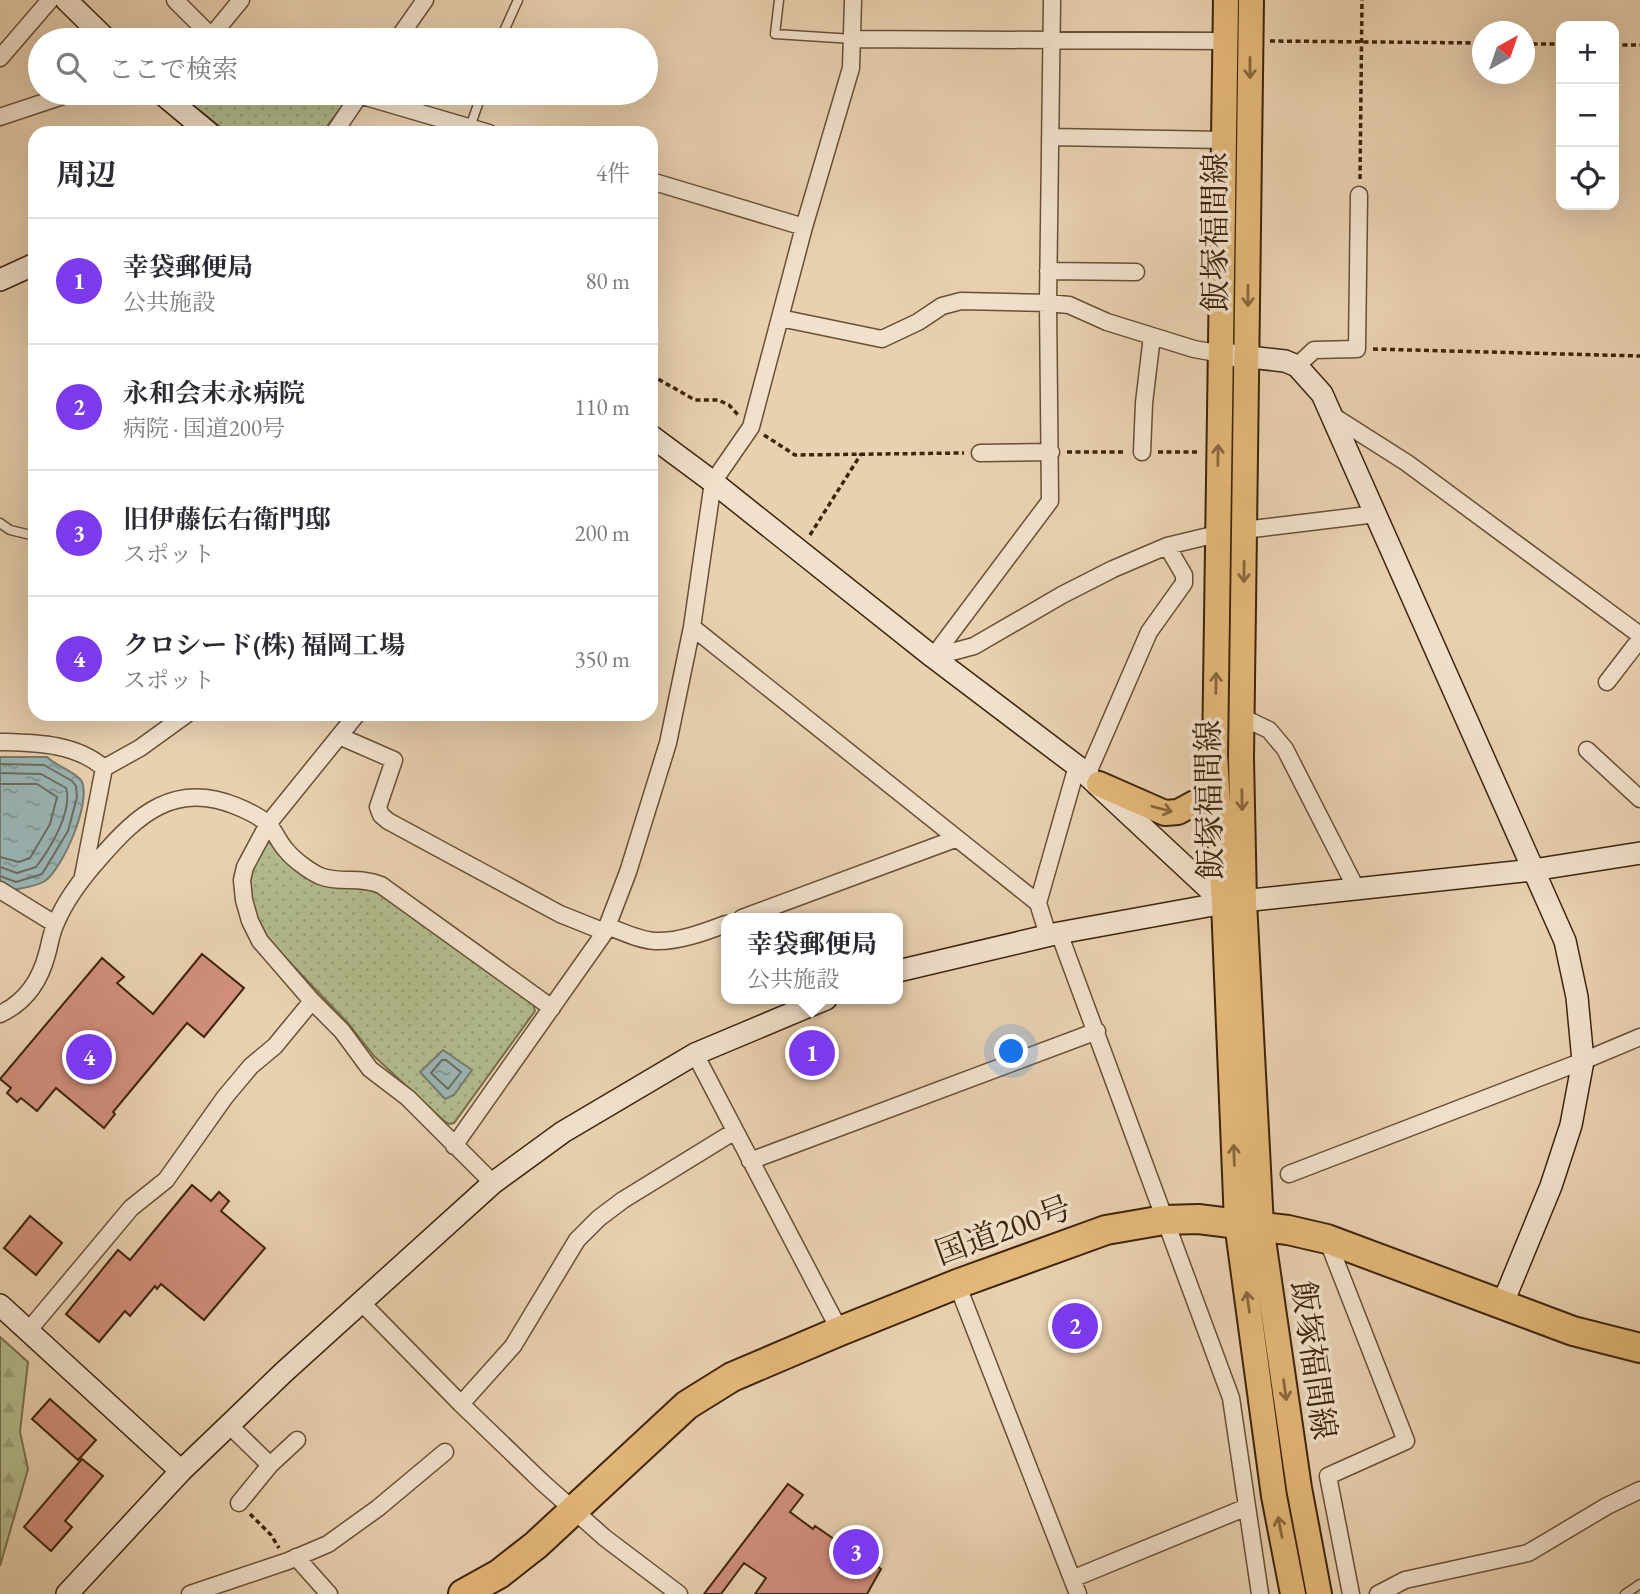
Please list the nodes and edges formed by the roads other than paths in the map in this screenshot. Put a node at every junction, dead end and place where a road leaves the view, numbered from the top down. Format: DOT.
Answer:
graph roads {
  1 [pos="50,0"];
  2 [pos="66,0"];
  3 [pos="175,0"];
  4 [pos="241,0"];
  5 [pos="425,0"];
  6 [pos="518,0"];
  7 [pos="779,0"];
  8 [pos="853,0"];
  9 [pos="1052,0"];
  10 [pos="1226,0"];
  11 [pos="1251,0"];
  12 [pos="95,28"];
  13 [pos="200,28"];
  14 [pos="217,28"];
  15 [pos="405,28"];
  16 [pos="505,28"];
  17 [pos="853,39"];
  18 [pos="1052,40"];
  19 [pos="1226,41"];
  20 [pos="0,58"];
  21 [pos="36,105"];
  22 [pos="176,105"];
  23 [pos="353,105"];
  24 [pos="393,105"];
  25 [pos="478,105"];
  26 [pos="0,117"];
  27 [pos="201,126"];
  28 [pos="339,126"];
  29 [pos="457,126"];
  30 [pos="470,126"];
  31 [pos="1051,138"];
  32 [pos="1224,140"];
  33 [pos="658,183"];
  34 [pos="1359,195"];
  35 [pos="804,227"];
  36 [pos="28,267"];
  37 [pos="1048,271"];
  38 [pos="1136,272"];
  39 [pos="0,280"];
  40 [pos="1048,303"];
  41 [pos="780,318"];
  42 [pos="1152,336"];
  43 [pos="1222,354"];
  44 [pos="1248,356"];
  45 [pos="1297,366"];
  46 [pos="1330,414"];
  47 [pos="658,441"];
  48 [pos="1051,452"];
  49 [pos="1142,452"];
  50 [pos="980,453"];
  51 [pos="713,482"];
  52 [pos="1376,514"];
  53 [pos="0,523"];
  54 [pos="1244,530"];
  55 [pos="28,534"];
  56 [pos="1217,534"];
  57 [pos="1167,546"];
  58 [pos="692,627"];
  59 [pos="1640,637"];
  60 [pos="933,657"];
  61 [pos="1607,682"];
  62 [pos="1242,717"];
  63 [pos="177,721"];
  64 [pos="351,721"];
  65 [pos="339,736"];
  66 [pos="0,742"];
  67 [pos="1587,750"];
  68 [pos="1215,755"];
  69 [pos="104,768"];
  70 [pos="1088,775"];
  71 [pos="1640,799"];
  72 [pos="268,824"];
  73 [pos="955,839"];
  74 [pos="1640,853"];
  75 [pos="1534,870"];
  76 [pos="82,878"];
  77 [pos="0,890"];
  78 [pos="1357,890"];
  79 [pos="1038,903"];
  80 [pos="1234,903"];
  81 [pos="755,913"];
  82 [pos="55,924"];
  83 [pos="721,925"];
  84 [pos="606,929"];
  85 [pos="1054,934"];
  86 [pos="903,970"];
  87 [pos="312,1001"];
  88 [pos="814,1004"];
  89 [pos="552,1008"];
  90 [pos="0,1014"];
  91 [pos="1097,1031"];
  92 [pos="1640,1037"];
  93 [pos="695,1055"];
  94 [pos="1583,1061"];
  95 [pos="735,1131"];
  96 [pos="454,1146"];
  97 [pos="750,1161"];
  98 [pos="1289,1174"];
  99 [pos="492,1183"];
  100 [pos="1164,1220"];
  101 [pos="1249,1224"];
  102 [pos="1327,1239"];
  103 [pos="957,1284"];
  104 [pos="362,1303"];
  105 [pos="0,1305"];
  106 [pos="1502,1305"];
  107 [pos="28,1331"];
  108 [pos="840,1331"];
  109 [pos="1640,1348"];
  110 [pos="461,1404"];
  111 [pos="229,1424"];
  112 [pos="298,1440"];
  113 [pos="444,1452"];
  114 [pos="270,1465"];
  115 [pos="181,1471"];
  116 [pos="1640,1490"];
  117 [pos="239,1503"];
  118 [pos="1247,1507"];
  119 [pos="575,1510"];
  120 [pos="292,1559"];
  121 [pos="1640,1584"];
  122 [pos="1075,1586"];
  123 [pos="67,1594"];
  124 [pos="190,1594"];
  125 [pos="329,1594"];
  126 [pos="464,1594"];
  127 [pos="679,1594"];
  128 [pos="1260,1594"];
  129 [pos="1293,1594"];
  130 [pos="1319,1594"];
  131 [pos="1351,1594"];
  132 [pos="1378,1594"];
  133 [pos="1625,1594"];
  1 -- 20 [label="street"];
  2 -- 12 [label="street"];
  3 -- 13 [label="street"];
  4 -- 14 [label="street"];
  5 -- 15 [label="street"];
  6 -- 16 [label="lane"];
  7 -- 17 [label="lane"];
  8 -- 17 [label="street"];
  9 -- 18 [label="street"];
  10 -- 19 [label="main road, 飯塚福間線"];
  11 -- 44 [label="main road, 飯塚福間線, one-way"];
  17 -- 18 [label="street"];
  17 -- 35 [label="street"];
  18 -- 19 [label="street"];
  18 -- 31 [label="street"];
  19 -- 32 [label="main road, 飯塚福間線"];
  21 -- 26 [label="street"];
  22 -- 27 [label="street"];
  23 -- 28 [label="street"];
  24 -- 29 [label="street"];
  25 -- 30 [label="lane"];
  31 -- 32 [label="street"];
  31 -- 37 [label="street"];
  32 -- 43 [label="main road, 飯塚福間線"];
  33 -- 35 [label="street"];
  34 -- 45 [label="street"];
  35 -- 41 [label="street"];
  36 -- 39 [label="street"];
  37 -- 38 [label="street"];
  37 -- 40 [label="street"];
  40 -- 41 [label="street"];
  40 -- 42 [label="street"];
  40 -- 48 [label="street"];
  41 -- 51 [label="street"];
  42 -- 43 [label="street"];
  42 -- 49 [label="street"];
  43 -- 44 [label="street"];
  56 -- 43 [label="main road, 飯塚福間線, one-way"];
  44 -- 45 [label="street"];
  44 -- 54 [label="main road, 飯塚福間線"];
  45 -- 46 [label="street"];
  46 -- 52 [label="street"];
  46 -- 59 [label="street"];
  47 -- 51 [label="street"];
  48 -- 50 [label="street"];
  48 -- 60 [label="street"];
  51 -- 58 [label="street"];
  51 -- 60 [label="street"];
  52 -- 54 [label="street"];
  52 -- 75 [label="street"];
  53 -- 55 [label="lane"];
  54 -- 62 [label="main road, 飯塚福間線, one-way"];
  56 -- 57 [label="street"];
  68 -- 56 [label="main road, 飯塚福間線, one-way"];
  57 -- 60 [label="street"];
  57 -- 70 [label="street"];
  58 -- 73 [label="street"];
  58 -- 84 [label="street"];
  59 -- 61 [label="street"];
  60 -- 70 [label="street"];
  62 -- 78 [label="street"];
  62 -- 80 [label="main road, 飯塚福間線, one-way"];
  63 -- 69 [label="street"];
  64 -- 65 [label="street"];
  65 -- 72 [label="street"];
  65 -- 84 [label="street"];
  66 -- 69 [label="street"];
  67 -- 71 [label="street"];
  70 -- 68 [label="main road, one-way"];
  68 -- 80 [label="main road, 飯塚福間線"];
  69 -- 76 [label="street"];
  70 -- 79 [label="street"];
  70 -- 80 [label="street"];
  72 -- 76 [label="street"];
  72 -- 87 [label="street"];
  72 -- 89 [label="street"];
  73 -- 79 [label="street"];
  73 -- 81 [label="street"];
  74 -- 75 [label="street"];
  75 -- 78 [label="street"];
  75 -- 94 [label="street"];
  76 -- 82 [label="street"];
  77 -- 82 [label="street"];
  78 -- 80 [label="street"];
  79 -- 85 [label="street"];
  80 -- 85 [label="street"];
  80 -- 101 [label="main road, 飯塚福間線"];
  82 -- 90 [label="street"];
  83 -- 84 [label="street"];
  84 -- 89 [label="street"];
  85 -- 86 [label="street"];
  85 -- 91 [label="street"];
  87 -- 96 [label="street"];
  87 -- 107 [label="street"];
  88 -- 93 [label="street"];
  89 -- 96 [label="street"];
  91 -- 97 [label="street"];
  91 -- 100 [label="street"];
  92 -- 94 [label="street"];
  93 -- 95 [label="street"];
  93 -- 99 [label="street"];
  94 -- 98 [label="street"];
  94 -- 106 [label="street"];
  95 -- 97 [label="street"];
  95 -- 110 [label="street"];
  96 -- 99 [label="street"];
  97 -- 108 [label="street"];
  99 -- 104 [label="street"];
  100 -- 101 [label="highway, 国道200号"];
  100 -- 103 [label="highway, 国道200号"];
  100 -- 118 [label="street"];
  101 -- 102 [label="highway, 国道200号"];
  129 -- 101 [label="main road, 飯塚福間線, one-way"];
  101 -- 130 [label="main road, 飯塚福間線, one-way"];
  102 -- 106 [label="highway, 国道200号"];
  102 -- 131 [label="street"];
  103 -- 108 [label="highway, 国道200号"];
  103 -- 122 [label="street"];
  104 -- 110 [label="street"];
  104 -- 111 [label="street"];
  105 -- 107 [label="street"];
  106 -- 109 [label="highway, 国道200号"];
  107 -- 115 [label="street"];
  108 -- 119 [label="highway, 国道200号"];
  110 -- 119 [label="street"];
  111 -- 114 [label="street"];
  111 -- 115 [label="street"];
  112 -- 114 [label="street"];
  113 -- 120 [label="street"];
  114 -- 117 [label="street"];
  115 -- 123 [label="street"];
  116 -- 132 [label="street"];
  118 -- 122 [label="street"];
  118 -- 128 [label="street"];
  119 -- 126 [label="highway, 国道200号"];
  119 -- 127 [label="street"];
  120 -- 124 [label="street"];
  120 -- 125 [label="street"];
  121 -- 133 [label="lane"];
}
